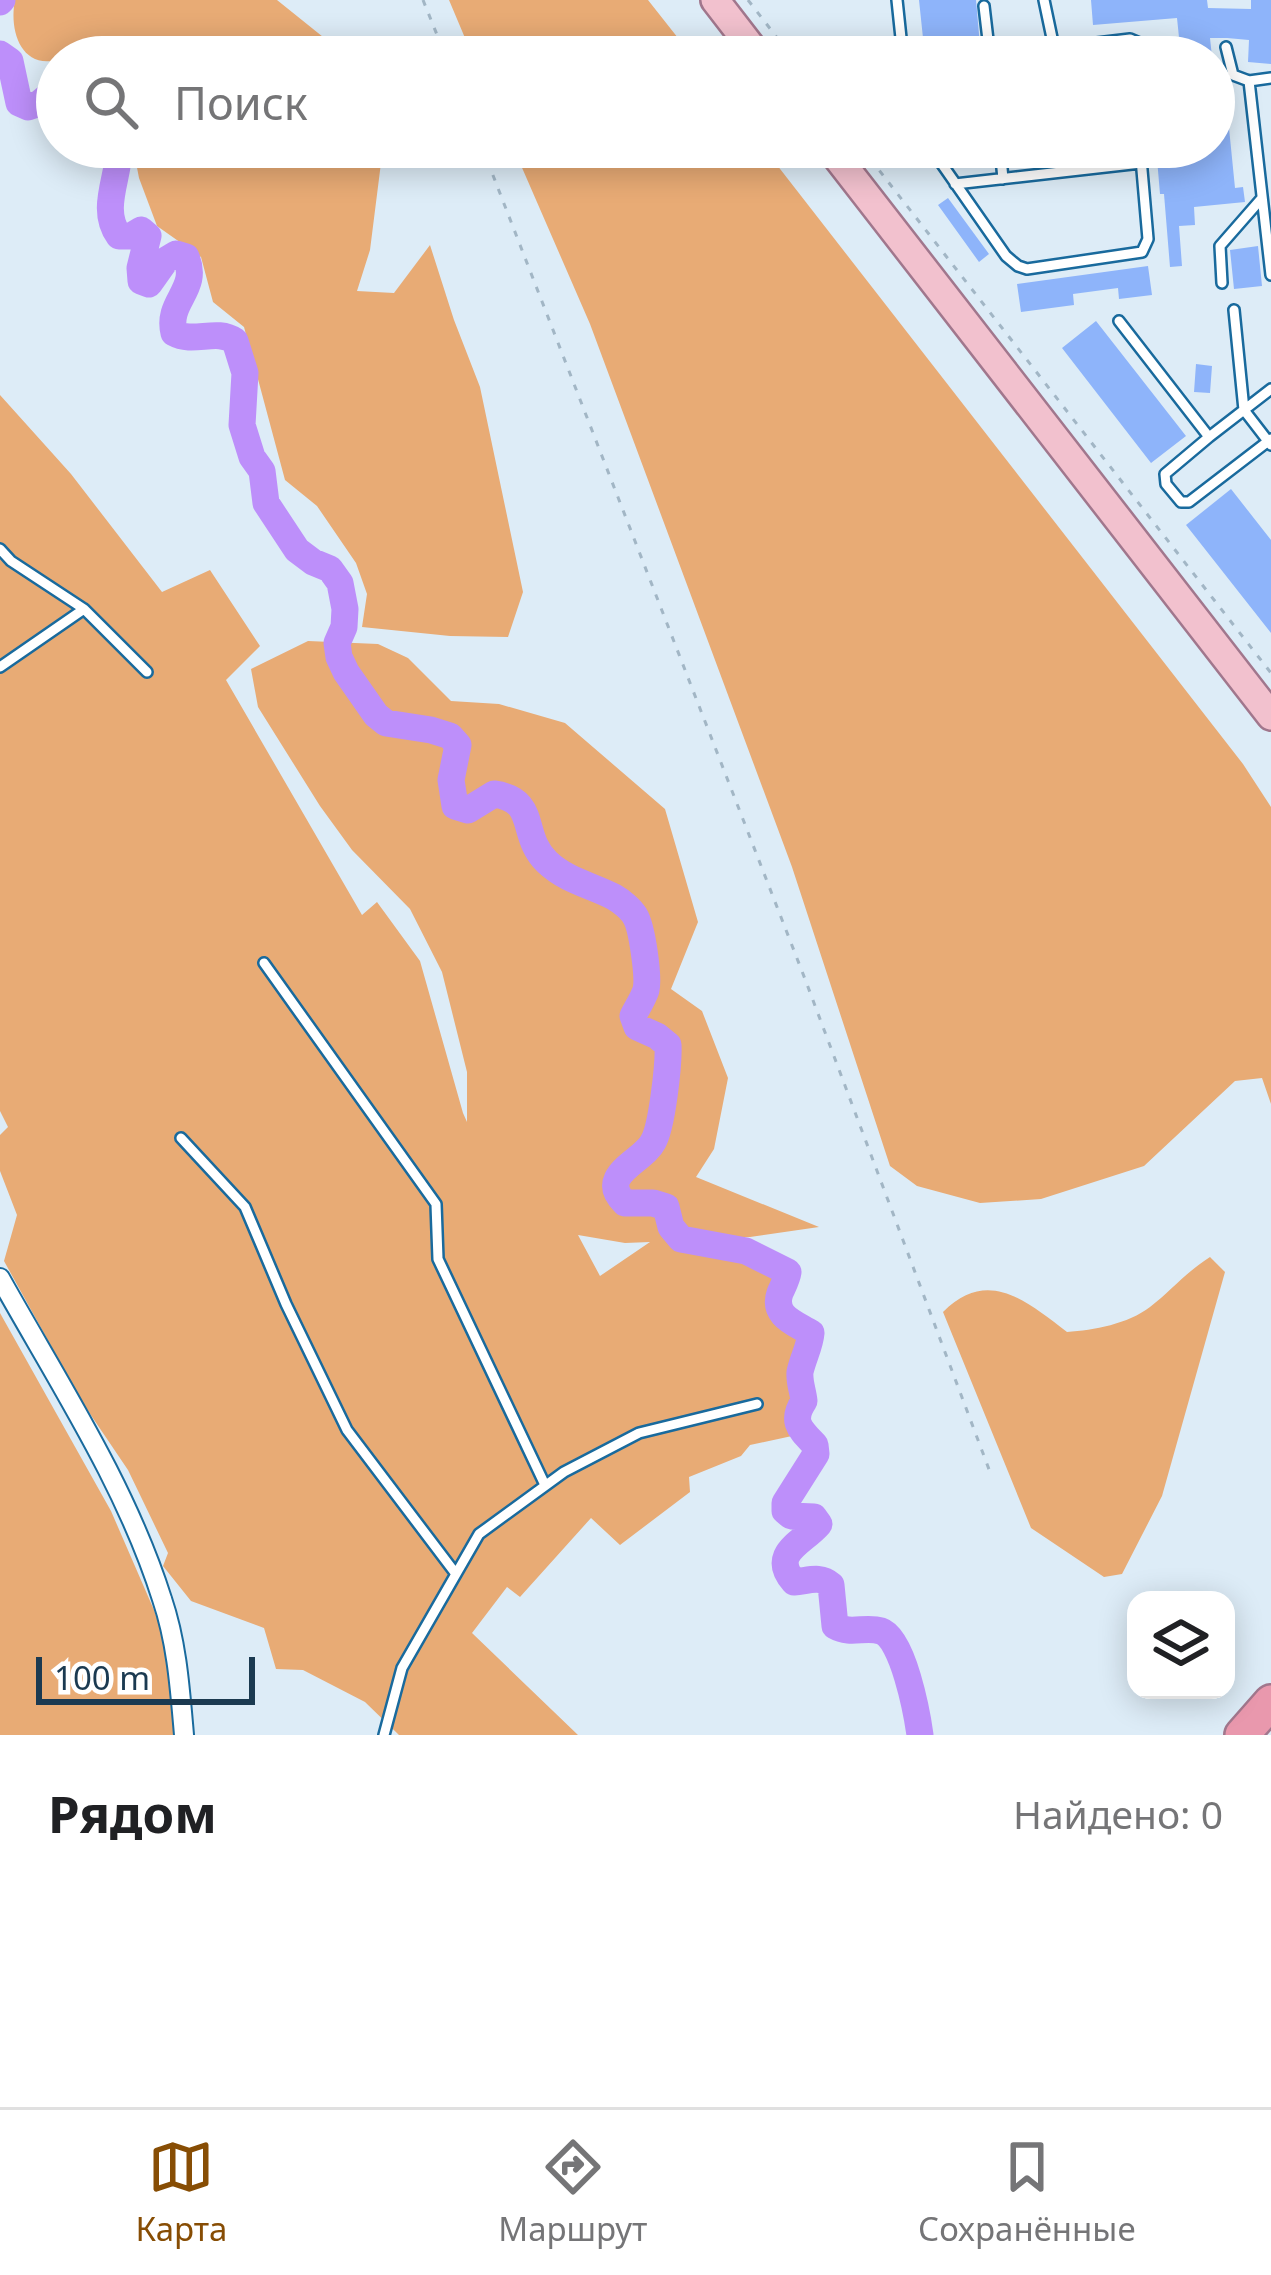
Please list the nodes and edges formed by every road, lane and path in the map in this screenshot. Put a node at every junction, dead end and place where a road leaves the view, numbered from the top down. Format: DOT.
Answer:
graph roads {
  1 [pos="423,0"];
  2 [pos="715,0"];
  3 [pos="748,0"];
  4 [pos="897,0"];
  5 [pos="1044,0"];
  6 [pos="984,6"];
  7 [pos="438,36"];
  8 [pos="743,36"];
  9 [pos="776,36"];
  10 [pos="901,36"];
  11 [pos="988,36"];
  12 [pos="1051,36"];
  13 [pos="1235,76"];
  14 [pos="1271,78"];
  15 [pos="1249,81"];
  16 [pos="490,168"];
  17 [pos="846,168"];
  18 [pos="877,168"];
  19 [pos="944,168"];
  20 [pos="1002,168"];
  21 [pos="1067,168"];
  22 [pos="1095,168"];
  23 [pos="1141,168"];
  24 [pos="1067,171"];
  25 [pos="1003,179"];
  26 [pos="955,184"];
  27 [pos="1265,190"];
  28 [pos="1271,275"];
  29 [pos="1222,283"];
  30 [pos="1234,310"];
  31 [pos="1119,321"];
  32 [pos="1271,389"];
  33 [pos="1244,410"];
  34 [pos="1209,437"];
  35 [pos="1270,442"];
  36 [pos="0,548"];
  37 [pos="84,609"];
  38 [pos="0,667"];
  39 [pos="147,672"];
  40 [pos="1271,673"];
  41 [pos="1270,715"];
  42 [pos="264,963"];
  43 [pos="181,1138"];
  44 [pos="0,1278"];
  45 [pos="757,1404"];
  46 [pos="990,1472"];
  47 [pos="545,1485"];
  48 [pos="456,1574"];
  49 [pos="1271,1702"];
  50 [pos="184,1735"];
  51 [pos="384,1735"];
  52 [pos="1242,1735"];
  1 -- 7 [label="path"];
  2 -- 8 [label="main road"];
  3 -- 9 [label="path"];
  4 -- 10 [label="lane"];
  5 -- 12 [label="lane"];
  6 -- 11 [label="lane"];
  13 -- 15 [label="lane"];
  14 -- 15 [label="lane"];
  15 -- 27 [label="lane"];
  16 -- 46 [label="path"];
  17 -- 41 [label="main road"];
  18 -- 40 [label="path"];
  19 -- 26 [label="lane"];
  20 -- 25 [label="lane"];
  21 -- 24 [label="lane"];
  22 -- 24 [label="lane"];
  23 -- 26 [label="lane"];
  24 -- 25 [label="lane"];
  25 -- 26 [label="lane"];
  27 -- 28 [label="lane"];
  27 -- 29 [label="lane"];
  30 -- 33 [label="lane"];
  31 -- 34 [label="lane"];
  32 -- 33 [label="lane"];
  33 -- 34 [label="lane"];
  33 -- 35 [label="lane"];
  34 -- 35 [label="lane"];
  36 -- 37 [label="lane"];
  37 -- 38 [label="lane"];
  37 -- 39 [label="lane"];
  42 -- 47 [label="lane"];
  43 -- 48 [label="lane"];
  44 -- 50 [label="street"];
  45 -- 47 [label="lane"];
  47 -- 48 [label="lane"];
  48 -- 51 [label="lane"];
  49 -- 52 [label="highway"];
}
